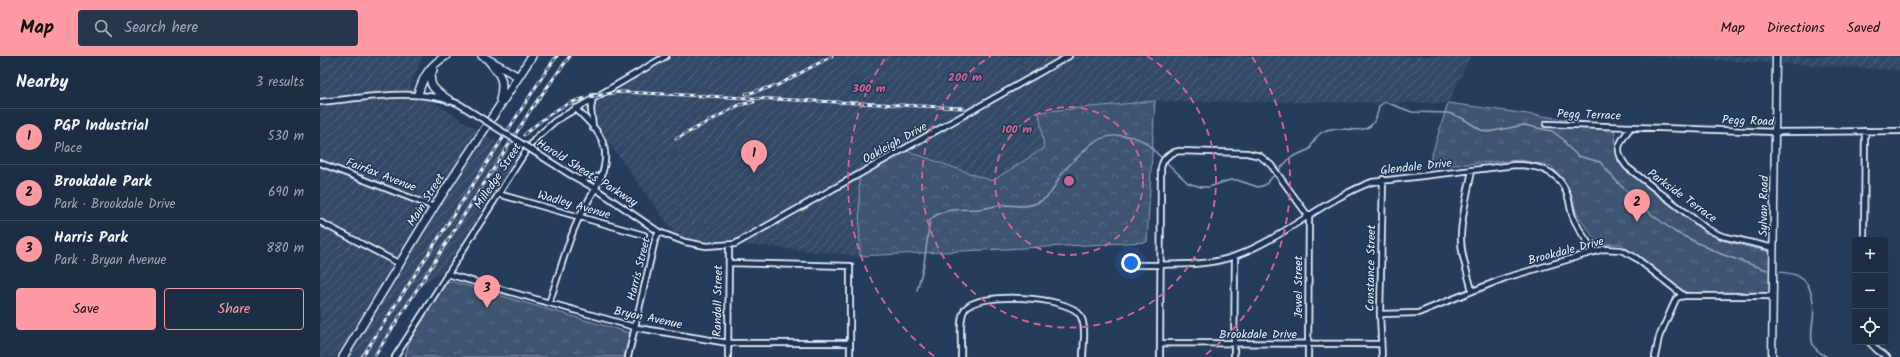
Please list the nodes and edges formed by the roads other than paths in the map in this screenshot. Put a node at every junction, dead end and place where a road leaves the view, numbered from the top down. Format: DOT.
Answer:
graph roads {
  1 [pos="446,56"];
  2 [pos="532,56"];
  3 [pos="666,56"];
  4 [pos="1069,56"];
  5 [pos="1776,56"];
  6 [pos="485,58"];
  7 [pos="436,62"];
  8 [pos="518,76"];
  9 [pos="418,94"];
  10 [pos="593,97"];
  11 [pos="449,100"];
  12 [pos="320,102"];
  13 [pos="500,105"];
  14 [pos="575,108"];
  15 [pos="1546,124"];
  16 [pos="1631,127"];
  17 [pos="593,128"];
  18 [pos="1866,131"];
  19 [pos="1900,131"];
  20 [pos="1776,132"];
  21 [pos="320,162"];
  22 [pos="1472,170"];
  23 [pos="602,176"];
  24 [pos="578,179"];
  25 [pos="1383,179"];
  26 [pos="596,189"];
  27 [pos="498,194"];
  28 [pos="434,207"];
  29 [pos="579,217"];
  30 [pos="1309,217"];
  31 [pos="320,222"];
  32 [pos="659,232"];
  33 [pos="644,235"];
  34 [pos="1864,237"];
  35 [pos="729,245"];
  36 [pos="1774,248"];
  37 [pos="1594,252"];
  38 [pos="1235,256"];
  39 [pos="729,263"];
  40 [pos="400,264"];
  41 [pos="1138,265"];
  42 [pos="1160,265"];
  43 [pos="448,274"];
  44 [pos="1472,291"];
  45 [pos="1684,296"];
  46 [pos="1773,296"];
  47 [pos="549,303"];
  48 [pos="1380,314"];
  49 [pos="635,328"];
  50 [pos="728,343"];
  51 [pos="1160,343"];
  52 [pos="850,344"];
  53 [pos="1234,344"];
  54 [pos="1308,344"];
  55 [pos="1381,344"];
  56 [pos="1871,345"];
  57 [pos="343,357"];
  58 [pos="395,357"];
  59 [pos="628,357"];
  60 [pos="728,357"];
  61 [pos="850,357"];
  62 [pos="962,357"];
  63 [pos="1083,357"];
  64 [pos="1160,357"];
  65 [pos="1234,357"];
  66 [pos="1308,357"];
  67 [pos="1382,357"];
  68 [pos="1655,357"];
  69 [pos="1772,357"];
  70 [pos="1887,357"];
  1 -- 7 [label="main road"];
  2 -- 8 [label="main road, Main Street"];
  3 -- 10 [label="street, Milledge Street"];
  4 -- 35 [label="street, Oakleigh Drive"];
  5 -- 20 [label="main road, Sylvan Road"];
  6 -- 8 [label="main road"];
  6 -- 13 [label="main road"];
  7 -- 9 [label="main road"];
  7 -- 11 [label="main road"];
  8 -- 13 [label="main road, Main Street"];
  9 -- 11 [label="street, Harold Sheats Parkway"];
  9 -- 12 [label="street, Harold Sheats Parkway"];
  10 -- 14 [label="street, Milledge Street"];
  10 -- 17 [label="street"];
  11 -- 24 [label="street, Harold Sheats Parkway, bridge"];
  13 -- 28 [label="main road, Main Street"];
  14 -- 17 [label="street"];
  14 -- 27 [label="street, Milledge Street"];
  15 -- 16 [label="street, Pegg Terrace"];
  16 -- 20 [label="street, Pegg Road"];
  16 -- 36 [label="street, Parkside Terrace"];
  17 -- 23 [label="street"];
  18 -- 19 [label="street, Pegg Road"];
  18 -- 20 [label="street, Pegg Road"];
  18 -- 34 [label="street"];
  20 -- 36 [label="main road, Sylvan Road"];
  21 -- 28 [label="street, Fairfax Avenue"];
  22 -- 25 [label="street, Glendale Drive"];
  22 -- 37 [label="street, Glendale Drive"];
  22 -- 44 [label="street"];
  23 -- 24 [label="street"];
  23 -- 26 [label="street"];
  24 -- 26 [label="street, Harold Sheats Parkway"];
  25 -- 30 [label="street, Glendale Drive"];
  25 -- 48 [label="street, Constance Street"];
  26 -- 29 [label="street"];
  26 -- 32 [label="street, Harold Sheats Parkway"];
  27 -- 29 [label="street, Wadley Avenue"];
  27 -- 43 [label="street, Milledge Street"];
  28 -- 40 [label="main road, Main Street"];
  29 -- 33 [label="street, Wadley Avenue"];
  29 -- 47 [label="street"];
  30 -- 38 [label="street, Glendale Drive"];
  30 -- 42 [label="street"];
  30 -- 54 [label="street, Jewel Street"];
  31 -- 40 [label="street"];
  32 -- 35 [label="street"];
  32 -- 49 [label="street, Harris Street"];
  35 -- 39 [label="street, Randall Street"];
  36 -- 46 [label="main road, Sylvan Road"];
  37 -- 44 [label="street, Brookdale Drive"];
  37 -- 45 [label="street, Brookdale Drive"];
  38 -- 42 [label="street, Glendale Drive"];
  38 -- 53 [label="street"];
  39 -- 50 [label="street, Randall Street"];
  39 -- 52 [label="street"];
  40 -- 57 [label="main road, Main Street"];
  41 -- 42 [label="street, Glendale Drive"];
  42 -- 51 [label="street"];
  43 -- 47 [label="street, Bryan Avenue"];
  43 -- 58 [label="street, Milledge Street"];
  44 -- 48 [label="street, Brookdale Drive"];
  45 -- 46 [label="street"];
  45 -- 68 [label="street"];
  46 -- 69 [label="main road, Sylvan Road"];
  47 -- 49 [label="street, Bryan Avenue"];
  48 -- 55 [label="street, Constance Street"];
  49 -- 50 [label="street, Bryan Avenue"];
  49 -- 59 [label="street, Harris Street"];
  50 -- 52 [label="street, Bryan Avenue"];
  50 -- 60 [label="street, Randall Street"];
  51 -- 53 [label="street, Brookdale Drive"];
  51 -- 64 [label="street"];
  52 -- 61 [label="street"];
  53 -- 54 [label="street, Brookdale Drive"];
  53 -- 65 [label="street"];
  54 -- 55 [label="street, Brookdale Drive"];
  54 -- 66 [label="street, Jewel Street"];
  55 -- 67 [label="street, Constance Street"];
  56 -- 70 [label="street"];
  62 -- 63 [label="street"];
}
